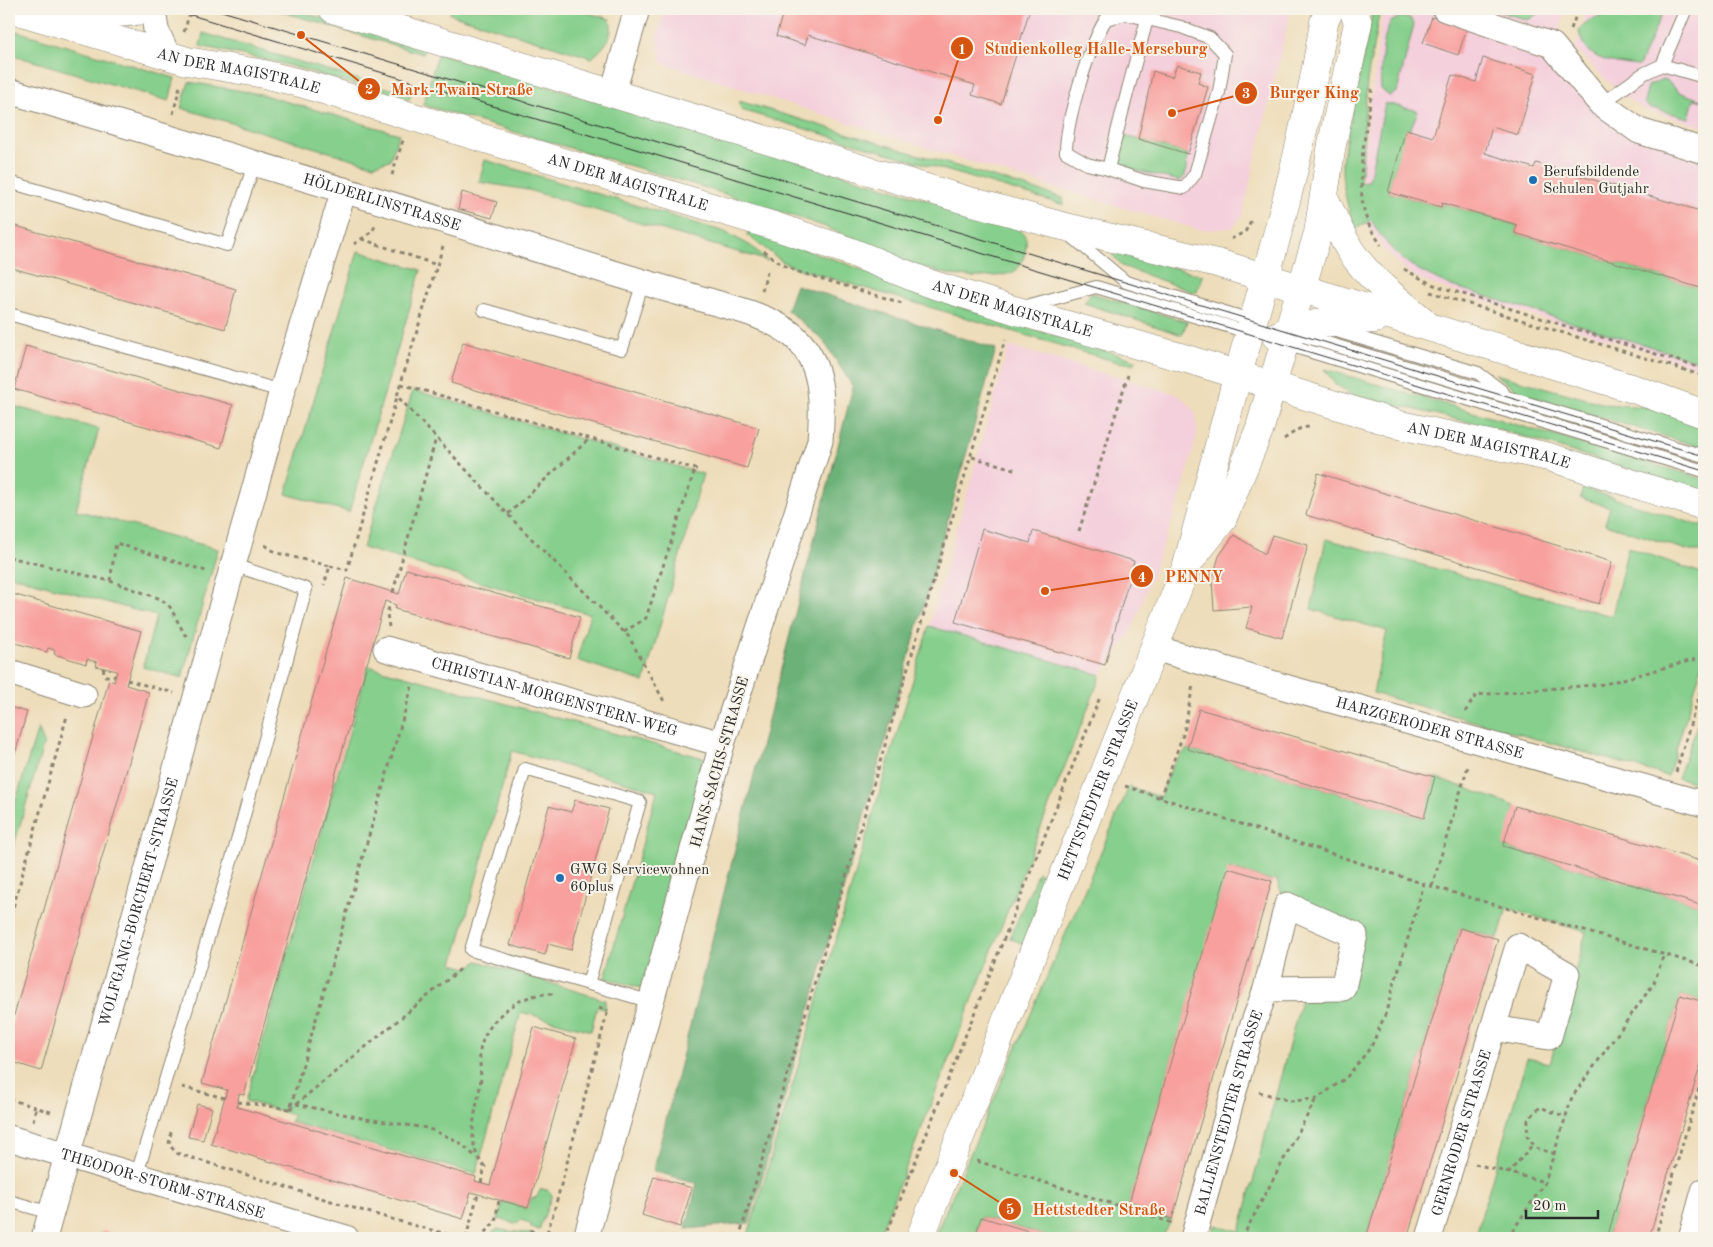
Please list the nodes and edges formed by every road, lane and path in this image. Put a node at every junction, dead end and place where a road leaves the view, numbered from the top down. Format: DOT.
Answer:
graph roads {
  1 [pos="333,9"];
  2 [pos="637,9"];
  3 [pos="1330,9"];
  4 [pos="1353,9"];
  5 [pos="1445,9"];
  6 [pos="1686,9"];
  7 [pos="153,10"];
  8 [pos="21,11"];
  9 [pos="1148,14"];
  10 [pos="167,54"];
  11 [pos="1662,65"];
  12 [pos="1704,77"];
  13 [pos="181,85"];
  14 [pos="1373,88"];
  15 [pos="9,91"];
  16 [pos="614,92"];
  17 [pos="1601,104"];
  18 [pos="173,114"];
  19 [pos="406,130"];
  20 [pos="1704,151"];
  21 [pos="255,162"];
  22 [pos="1108,169"];
  23 [pos="392,175"];
  24 [pos="9,182"];
  25 [pos="344,190"];
  26 [pos="1324,197"];
  27 [pos="385,202"];
  28 [pos="451,222"];
  29 [pos="1058,225"];
  30 [pos="361,239"];
  31 [pos="760,249"];
  32 [pos="348,250"];
  33 [pos="1384,250"];
  34 [pos="1397,263"];
  35 [pos="437,265"];
  36 [pos="1265,278"];
  37 [pos="643,282"];
  38 [pos="1301,289"];
  39 [pos="1421,289"];
  40 [pos="904,303"];
  41 [pos="484,310"];
  42 [pos="1014,310"];
  43 [pos="9,314"];
  44 [pos="755,314"];
  45 [pos="1404,320"];
  46 [pos="1318,323"];
  47 [pos="1431,328"];
  48 [pos="1269,333"];
  49 [pos="1005,340"];
  50 [pos="1704,369"];
  51 [pos="1238,374"];
  52 [pos="1128,375"];
  53 [pos="1704,376"];
  54 [pos="401,384"];
  55 [pos="1272,385"];
  56 [pos="282,391"];
  57 [pos="397,396"];
  58 [pos="1509,397"];
  59 [pos="1704,414"];
  60 [pos="1317,426"];
  61 [pos="436,438"];
  62 [pos="590,438"];
  63 [pos="1282,442"];
  64 [pos="1704,456"];
  65 [pos="972,457"];
  66 [pos="1017,470"];
  67 [pos="1704,471"];
  68 [pos="1704,506"];
  69 [pos="508,514"];
  70 [pos="1078,531"];
  71 [pos="260,542"];
  72 [pos="9,556"];
  73 [pos="1187,565"];
  74 [pos="330,566"];
  75 [pos="232,572"];
  76 [pos="110,581"];
  77 [pos="393,592"];
  78 [pos="322,594"];
  79 [pos="390,603"];
  80 [pos="387,614"];
  81 [pos="624,632"];
  82 [pos="211,645"];
  83 [pos="1155,648"];
  84 [pos="386,649"];
  85 [pos="1704,657"];
  86 [pos="420,659"];
  87 [pos="1192,659"];
  88 [pos="103,668"];
  89 [pos="9,672"];
  90 [pos="116,676"];
  91 [pos="1704,678"];
  92 [pos="127,680"];
  93 [pos="160,689"];
  94 [pos="79,693"];
  95 [pos="1100,697"];
  96 [pos="681,732"];
  97 [pos="1451,734"];
  98 [pos="722,744"];
  99 [pos="1468,766"];
  100 [pos="1103,778"];
  101 [pos="1670,794"];
  102 [pos="1160,798"];
  103 [pos="1704,804"];
  104 [pos="1424,884"];
  105 [pos="1432,886"];
  106 [pos="9,922"];
  107 [pos="480,953"];
  108 [pos="1664,954"];
  109 [pos="1704,966"];
  110 [pos="588,984"];
  111 [pos="1266,989"];
  112 [pos="613,990"];
  113 [pos="559,996"];
  114 [pos="652,1002"];
  115 [pos="590,1005"];
  116 [pos="608,1011"];
  117 [pos="1493,1028"];
  118 [pos="1704,1072"];
  119 [pos="184,1077"];
  120 [pos="1237,1085"];
  121 [pos="181,1087"];
  122 [pos="178,1096"];
  123 [pos="225,1098"];
  124 [pos="9,1099"];
  125 [pos="1316,1099"];
  126 [pos="238,1102"];
  127 [pos="296,1104"];
  128 [pos="290,1109"];
  129 [pos="1566,1117"];
  130 [pos="78,1120"];
  131 [pos="172,1125"];
  132 [pos="9,1138"];
  133 [pos="1533,1144"];
  134 [pos="954,1154"];
  135 [pos="1555,1154"];
  136 [pos="67,1155"];
  137 [pos="476,1157"];
  138 [pos="1454,1157"];
  139 [pos="137,1174"];
  140 [pos="1508,1174"];
  141 [pos="481,1182"];
  142 [pos="1545,1182"];
  143 [pos="1704,1192"];
  144 [pos="478,1194"];
  145 [pos="499,1200"];
  146 [pos="9,1201"];
  147 [pos="51,1213"];
  148 [pos="498,1225"];
  149 [pos="492,1226"];
  150 [pos="284,1229"];
  151 [pos="530,1230"];
  152 [pos="1195,1234"];
  153 [pos="44,1238"];
  154 [pos="346,1238"];
  155 [pos="464,1238"];
  156 [pos="480,1238"];
  157 [pos="543,1238"];
  158 [pos="586,1238"];
  159 [pos="739,1238"];
  160 [pos="885,1238"];
  161 [pos="920,1238"];
  162 [pos="1242,1238"];
  163 [pos="1429,1238"];
  164 [pos="1508,1238"];
  165 [pos="1655,1238"];
  166 [pos="1691,1238"];
  1 -- 16 [label="main road"];
  2 -- 16 [label="street"];
  3 -- 36 [label="main road"];
  4 -- 26 [label="main road"];
  5 -- 17 [label="street"];
  6 -- 11 [label="lane"];
  7 -- 8 [label="street"];
  7 -- 10 [label="street"];
  8 -- 10 [label="main road, AN DER MAGISTRALE"];
  9 -- 22 [label="lane"];
  9 -- 22 [label="lane"];
  9 -- 22 [label="lane"];
  10 -- 42 [label="main road, AN DER MAGISTRALE"];
  11 -- 12 [label="lane"];
  11 -- 17 [label="lane"];
  13 -- 18 [label="path"];
  14 -- 33 [label="path"];
  15 -- 21 [label="street, HÖLDERLINSTRASSE"];
  16 -- 29 [label="main road"];
  17 -- 20 [label="street"];
  19 -- 23 [label="path"];
  21 -- 24 [label="lane"];
  21 -- 25 [label="street, HÖLDERLINSTRASSE"];
  25 -- 27 [label="street, HÖLDERLINSTRASSE"];
  25 -- 56 [label="street, WOLFGANG-BORCHERT-STRASSE"];
  26 -- 38 [label="main road"];
  26 -- 47 [label="main road"];
  27 -- 28 [label="street, HÖLDERLINSTRASSE"];
  27 -- 30 [label="path"];
  28 -- 35 [label="path"];
  28 -- 37 [label="street, HÖLDERLINSTRASSE"];
  29 -- 36 [label="main road"];
  29 -- 48 [label="lane"];
  30 -- 32 [label="path"];
  30 -- 35 [label="path"];
  31 -- 40 [label="path"];
  34 -- 50 [label="path"];
  35 -- 54 [label="path"];
  36 -- 38 [label="main road"];
  36 -- 48 [label="main road"];
  37 -- 41 [label="lane"];
  37 -- 44 [label="street, HÖLDERLINSTRASSE"];
  38 -- 45 [label="main road"];
  38 -- 46 [label="lane"];
  38 -- 48 [label="main road"];
  39 -- 53 [label="path"];
  42 -- 48 [label="lane"];
  42 -- 51 [label="main road, AN DER MAGISTRALE"];
  43 -- 56 [label="lane"];
  44 -- 98 [label="street, HANS-SACHS-STRASSE"];
  45 -- 46 [label="main road"];
  45 -- 47 [label="main road"];
  46 -- 48 [label="main road"];
  46 -- 58 [label="lane"];
  47 -- 59 [label="main road"];
  48 -- 51 [label="main road"];
  48 -- 55 [label="main road"];
  48 -- 58 [label="lane"];
  48 -- 67 [label="lane"];
  49 -- 65 [label="path"];
  51 -- 55 [label="main road, AN DER MAGISTRALE"];
  51 -- 73 [label="main road, HETTSTEDTER STRASSE"];
  52 -- 70 [label="path"];
  54 -- 57 [label="path"];
  54 -- 62 [label="path"];
  55 -- 68 [label="main road, AN DER MAGISTRALE"];
  55 -- 73 [label="main road, HETTSTEDTER STRASSE"];
  56 -- 75 [label="street, WOLFGANG-BORCHERT-STRASSE"];
  57 -- 61 [label="path"];
  57 -- 74 [label="path"];
  58 -- 64 [label="lane"];
  60 -- 63 [label="path"];
  61 -- 69 [label="path"];
  61 -- 77 [label="path"];
  62 -- 69 [label="path"];
  62 -- 81 [label="path"];
  65 -- 66 [label="path"];
  65 -- 159 [label="path"];
  69 -- 81 [label="path"];
  71 -- 74 [label="path"];
  72 -- 76 [label="path"];
  73 -- 83 [label="main road, HETTSTEDTER STRASSE"];
  74 -- 78 [label="path"];
  75 -- 76 [label="path"];
  75 -- 82 [label="street, WOLFGANG-BORCHERT-STRASSE"];
  75 -- 139 [label="lane"];
  76 -- 82 [label="path"];
  79 -- 80 [label="path"];
  81 -- 96 [label="path"];
  82 -- 130 [label="street, WOLFGANG-BORCHERT-STRASSE"];
  83 -- 87 [label="street, HARZGERODER STRASSE"];
  83 -- 100 [label="main road, HETTSTEDTER STRASSE"];
  84 -- 86 [label="street, CHRISTIAN-MORGENSTERN-WEG"];
  85 -- 97 [label="path"];
  86 -- 96 [label="street, CHRISTIAN-MORGENSTERN-WEG"];
  86 -- 128 [label="path"];
  87 -- 97 [label="street, HARZGERODER STRASSE"];
  87 -- 102 [label="path"];
  88 -- 90 [label="path"];
  89 -- 94 [label="street"];
  91 -- 101 [label="path"];
  92 -- 93 [label="path"];
  94 -- 106 [label="path"];
  95 -- 160 [label="path"];
  96 -- 98 [label="street, CHRISTIAN-MORGENSTERN-WEG"];
  97 -- 101 [label="street, HARZGERODER STRASSE"];
  98 -- 114 [label="street, HANS-SACHS-STRASSE"];
  99 -- 105 [label="path"];
  100 -- 102 [label="path"];
  100 -- 134 [label="main road, HETTSTEDTER STRASSE"];
  101 -- 103 [label="street, HARZGERODER STRASSE"];
  102 -- 104 [label="path"];
  104 -- 105 [label="path"];
  104 -- 125 [label="path"];
  105 -- 108 [label="path"];
  107 -- 110 [label="lane"];
  107 -- 110 [label="lane"];
  107 -- 127 [label="path"];
  108 -- 109 [label="path"];
  108 -- 129 [label="path"];
  110 -- 112 [label="lane"];
  111 -- 120 [label="street, BALLENSTEDTER STRASSE"];
  112 -- 114 [label="lane"];
  112 -- 116 [label="path"];
  113 -- 137 [label="path"];
  114 -- 158 [label="street, HANS-SACHS-STRASSE"];
  115 -- 116 [label="path"];
  116 -- 157 [label="path"];
  117 -- 138 [label="street, GERNRODER STRASSE"];
  118 -- 165 [label="path"];
  119 -- 121 [label="path"];
  120 -- 125 [label="path"];
  120 -- 152 [label="street, BALLENSTEDTER STRASSE"];
  121 -- 122 [label="path"];
  121 -- 123 [label="path"];
  124 -- 130 [label="path"];
  125 -- 162 [label="path"];
  126 -- 128 [label="path"];
  127 -- 128 [label="path"];
  127 -- 137 [label="path"];
  129 -- 133 [label="path"];
  129 -- 135 [label="path"];
  130 -- 136 [label="street, WOLFGANG-BORCHERT-STRASSE"];
  131 -- 155 [label="path"];
  132 -- 136 [label="street, THEODOR-STORM-STRASSE"];
  133 -- 135 [label="path"];
  133 -- 140 [label="path"];
  134 -- 152 [label="path"];
  134 -- 161 [label="main road, HETTSTEDTER STRASSE"];
  135 -- 142 [label="path"];
  136 -- 139 [label="street, THEODOR-STORM-STRASSE"];
  136 -- 147 [label="street, WOLFGANG-BORCHERT-STRASSE"];
  137 -- 141 [label="path"];
  138 -- 140 [label="path"];
  138 -- 163 [label="street, GERNRODER STRASSE"];
  139 -- 150 [label="street, THEODOR-STORM-STRASSE"];
  140 -- 142 [label="path"];
  142 -- 164 [label="path"];
  143 -- 166 [label="street"];
  144 -- 155 [label="path"];
  145 -- 149 [label="path"];
  146 -- 147 [label="lane"];
  147 -- 153 [label="street, WOLFGANG-BORCHERT-STRASSE"];
  148 -- 149 [label="path"];
  149 -- 156 [label="path"];
  150 -- 154 [label="street, THEODOR-STORM-STRASSE"];
  151 -- 157 [label="path"];
}
